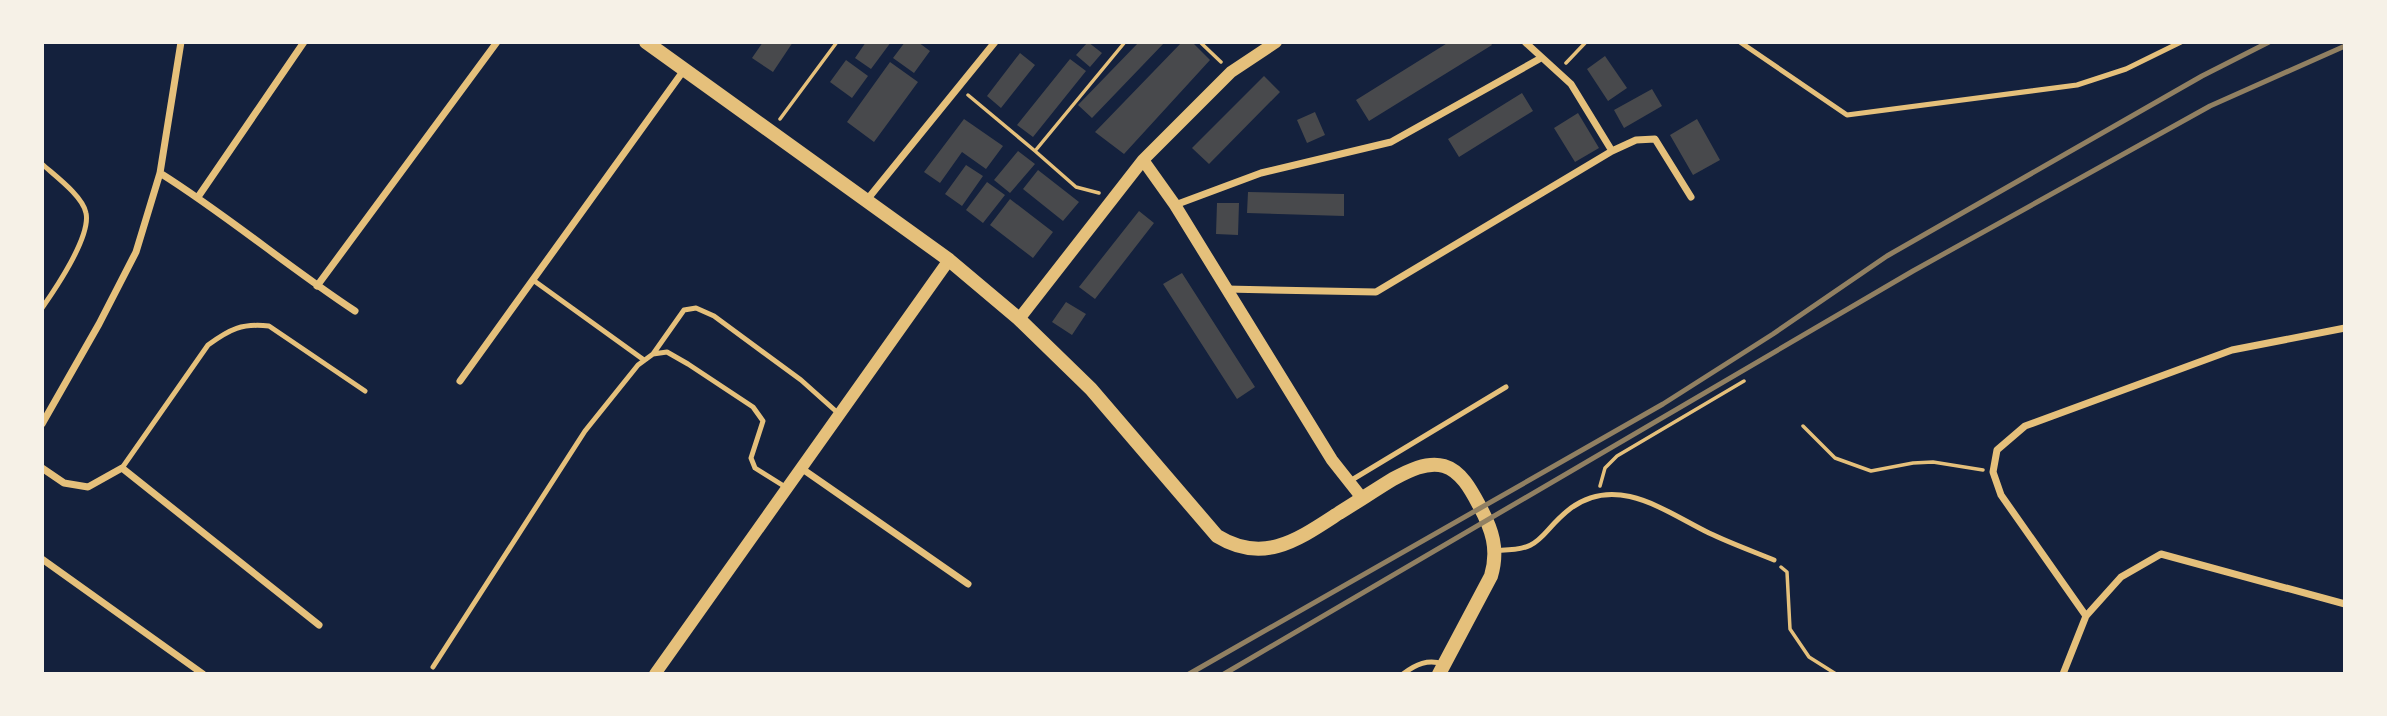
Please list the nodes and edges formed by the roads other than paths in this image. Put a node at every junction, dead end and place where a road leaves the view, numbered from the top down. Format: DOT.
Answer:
graph roads {
  1 [pos="181,42"];
  2 [pos="304,42"];
  3 [pos="497,42"];
  4 [pos="646,42"];
  5 [pos="995,42"];
  6 [pos="1276,42"];
  7 [pos="1525,42"];
  8 [pos="1740,42"];
  9 [pos="2180,42"];
  10 [pos="1541,58"];
  11 [pos="684,70"];
  12 [pos="1612,151"];
  13 [pos="1143,160"];
  14 [pos="42,164"];
  15 [pos="160,173"];
  16 [pos="198,197"];
  17 [pos="1691,197"];
  18 [pos="865,202"];
  19 [pos="1175,205"];
  20 [pos="949,260"];
  21 [pos="533,280"];
  22 [pos="317,286"];
  23 [pos="1226,289"];
  24 [pos="42,307"];
  25 [pos="355,311"];
  26 [pos="1020,319"];
  27 [pos="2345,328"];
  28 [pos="653,354"];
  29 [pos="644,360"];
  30 [pos="460,381"];
  31 [pos="1506,387"];
  32 [pos="365,391"];
  33 [pos="839,415"];
  34 [pos="42,424"];
  35 [pos="42,467"];
  36 [pos="122,468"];
  37 [pos="801,468"];
  38 [pos="1349,481"];
  39 [pos="787,488"];
  40 [pos="1362,498"];
  41 [pos="1495,550"];
  42 [pos="42,559"];
  43 [pos="1774,559"];
  44 [pos="968,584"];
  45 [pos="2345,604"];
  46 [pos="2086,616"];
  47 [pos="318,625"];
  48 [pos="433,667"];
  49 [pos="1441,669"];
  50 [pos="203,674"];
  51 [pos="655,674"];
  52 [pos="1403,674"];
  53 [pos="2063,674"];
  1 -- 15 [label="street"];
  2 -- 16 [label="street"];
  3 -- 22 [label="street"];
  4 -- 11 [label="main road"];
  5 -- 18 [label="street"];
  6 -- 13 [label="street"];
  7 -- 10 [label="street"];
  8 -- 9 [label="lane"];
  10 -- 12 [label="street"];
  10 -- 19 [label="street"];
  11 -- 18 [label="main road"];
  11 -- 21 [label="street"];
  12 -- 17 [label="street"];
  12 -- 23 [label="street"];
  13 -- 19 [label="street"];
  13 -- 26 [label="street"];
  14 -- 24 [label="lane"];
  15 -- 16 [label="street"];
  15 -- 34 [label="street"];
  16 -- 22 [label="street"];
  18 -- 20 [label="main road"];
  19 -- 23 [label="street"];
  20 -- 26 [label="main road"];
  20 -- 33 [label="street"];
  21 -- 29 [label="lane"];
  21 -- 30 [label="street"];
  22 -- 25 [label="street"];
  23 -- 38 [label="street"];
  26 -- 40 [label="main road"];
  27 -- 46 [label="street"];
  28 -- 29 [label="lane"];
  28 -- 33 [label="lane"];
  28 -- 39 [label="lane"];
  29 -- 48 [label="lane"];
  31 -- 38 [label="lane"];
  32 -- 36 [label="lane"];
  33 -- 37 [label="street"];
  35 -- 36 [label="street"];
  36 -- 47 [label="street"];
  37 -- 39 [label="street"];
  37 -- 44 [label="street"];
  38 -- 40 [label="street"];
  39 -- 51 [label="street"];
  40 -- 41 [label="main road"];
  41 -- 43 [label="lane"];
  41 -- 49 [label="main road"];
  42 -- 50 [label="street"];
  45 -- 46 [label="street"];
  46 -- 53 [label="street"];
  49 -- 52 [label="lane"];
}
